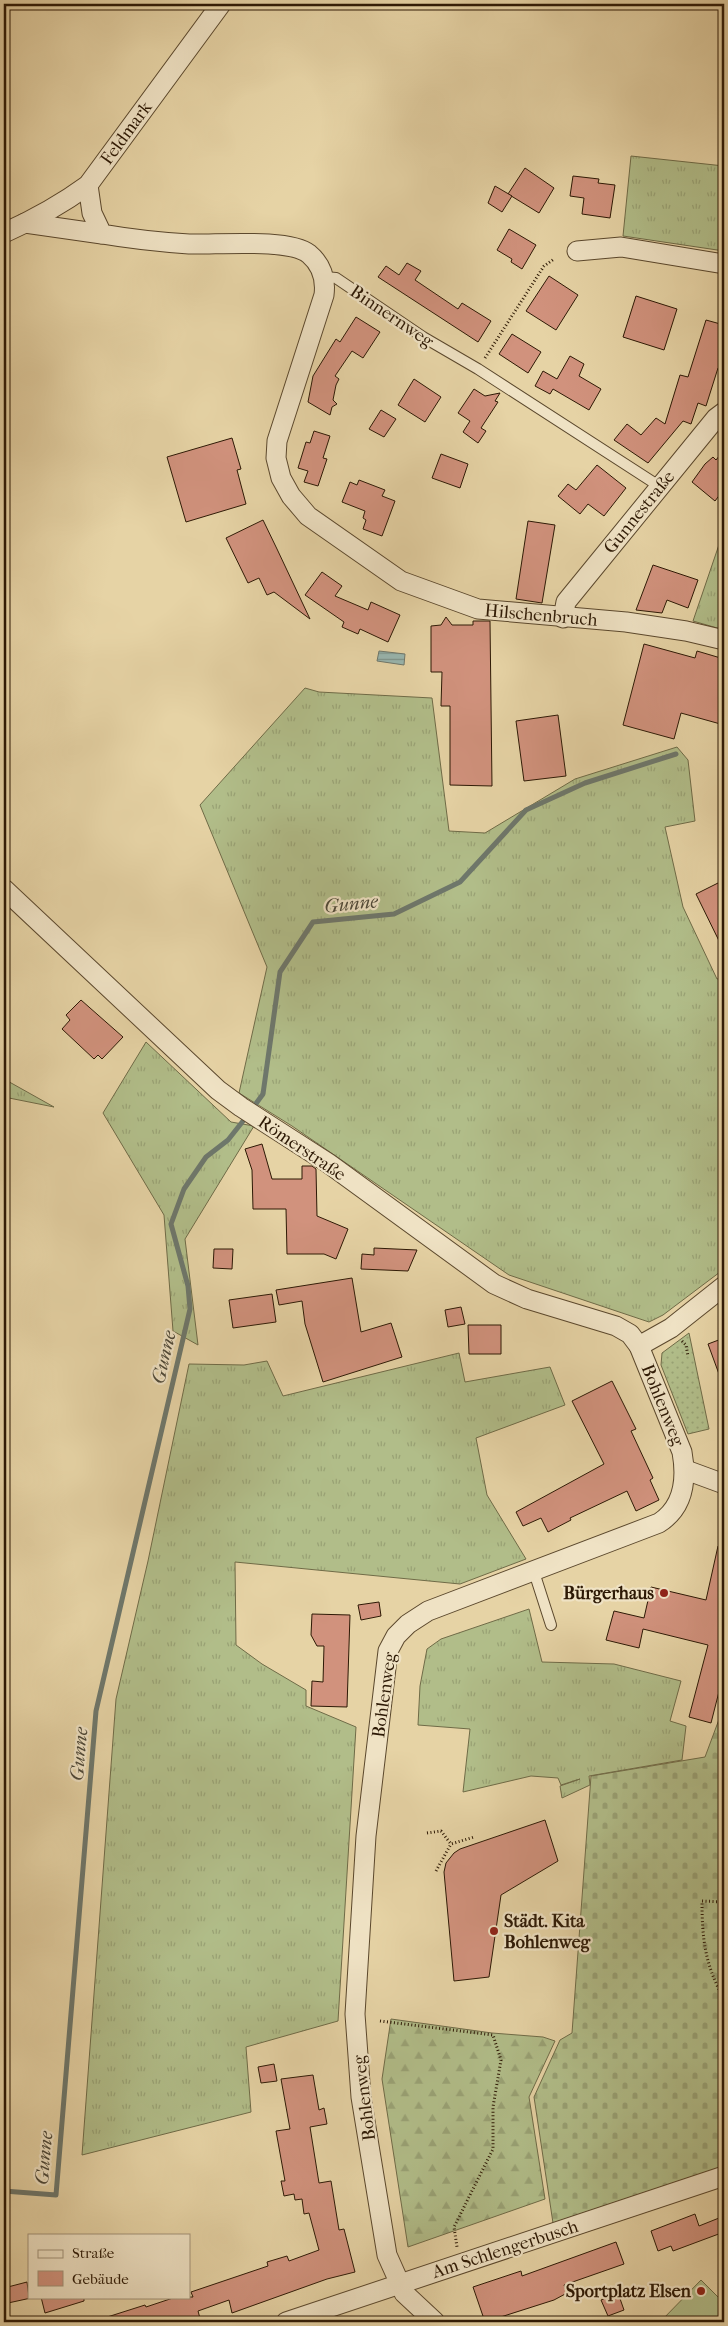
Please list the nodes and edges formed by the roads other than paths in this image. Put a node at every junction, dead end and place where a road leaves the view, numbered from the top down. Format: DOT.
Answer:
graph roads {
  1 [pos="221,4"];
  2 [pos="88,185"];
  3 [pos="26,223"];
  4 [pos="4,233"];
  5 [pos="102,234"];
  6 [pos="577,251"];
  7 [pos="724,264"];
  8 [pos="325,277"];
  9 [pos="724,412"];
  10 [pos="659,486"];
  11 [pos="563,618"];
  12 [pos="724,640"];
  13 [pos="4,889"];
  14 [pos="724,1286"];
  15 [pos="639,1346"];
  16 [pos="686,1470"];
  17 [pos="724,1484"];
  18 [pos="534,1572"];
  19 [pos="551,1625"];
  20 [pos="724,2176"];
  21 [pos="399,2284"];
  22 [pos="286,2322"];
  23 [pos="435,2322"];
  1 -- 2 [label="street, Feldmark"];
  2 -- 3 [label="street, Feldmark"];
  2 -- 5 [label="street"];
  3 -- 4 [label="street, Feldmark"];
  3 -- 5 [label="street"];
  5 -- 8 [label="street"];
  6 -- 7 [label="street"];
  8 -- 10 [label="lane, Binnernweg"];
  8 -- 11 [label="street, Hilschenbruch"];
  9 -- 10 [label="street, Gunnestraße"];
  10 -- 11 [label="street, Gunnestraße"];
  11 -- 12 [label="street, Hilschenbruch"];
  13 -- 15 [label="street, Römerstraße"];
  14 -- 15 [label="street, Bohlenweg"];
  15 -- 16 [label="street, Bohlenweg"];
  16 -- 17 [label="street"];
  16 -- 18 [label="street, Bohlenweg"];
  18 -- 19 [label="lane"];
  18 -- 21 [label="street, Bohlenweg"];
  20 -- 21 [label="street, Am Schlengerbusch"];
  21 -- 22 [label="street, Am Schlengerbusch"];
  21 -- 23 [label="street, Bohlenweg"];
}
